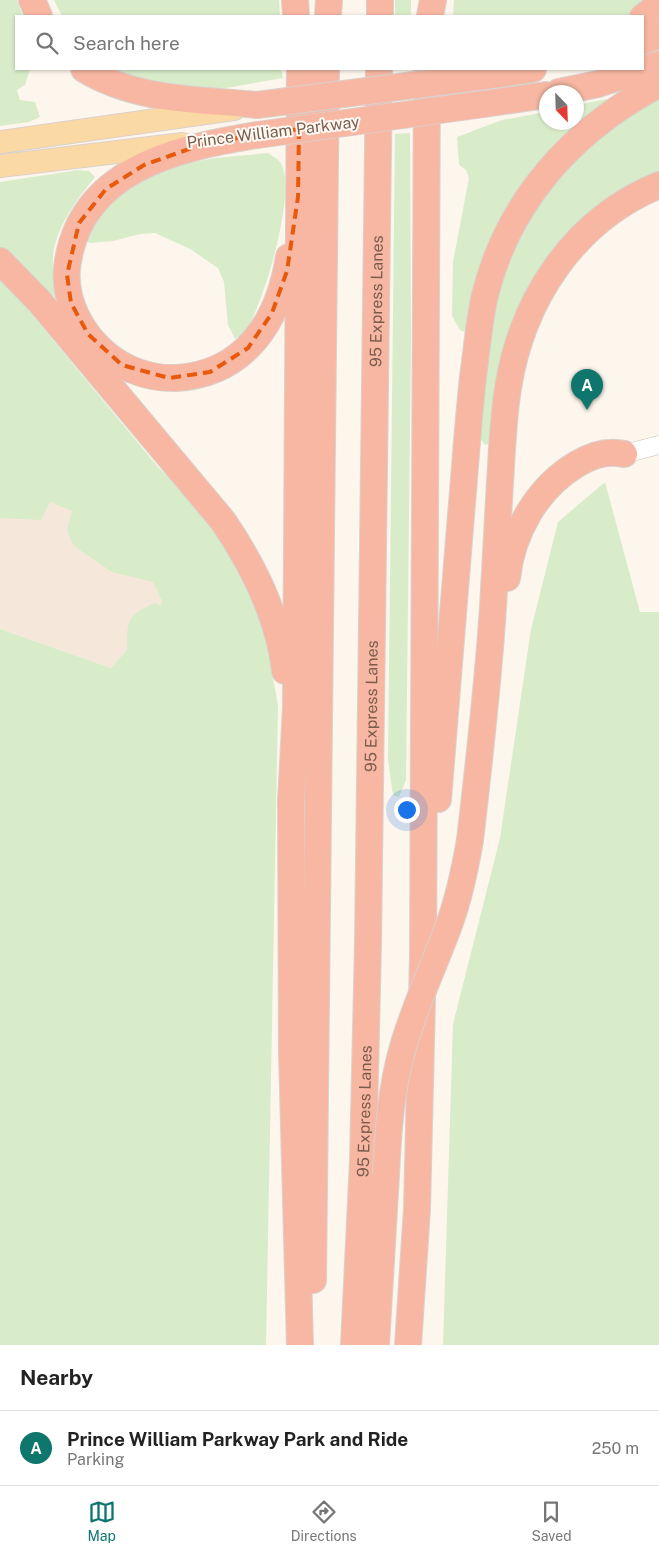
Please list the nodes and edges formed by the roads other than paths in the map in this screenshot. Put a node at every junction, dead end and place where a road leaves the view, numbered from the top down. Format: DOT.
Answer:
graph roads {
  1 [pos="32,0"];
  2 [pos="294,0"];
  3 [pos="301,0"];
  4 [pos="328,0"];
  5 [pos="380,0"];
  6 [pos="428,0"];
  7 [pos="433,0"];
  8 [pos="659,6"];
  9 [pos="38,15"];
  10 [pos="296,15"];
  11 [pos="301,15"];
  12 [pos="327,15"];
  13 [pos="380,15"];
  14 [pos="429,15"];
  15 [pos="429,15"];
  16 [pos="644,16"];
  17 [pos="659,35"];
  18 [pos="644,41"];
  19 [pos="659,64"];
  20 [pos="644,69"];
  21 [pos="86,70"];
  22 [pos="300,70"];
  23 [pos="326,70"];
  24 [pos="379,70"];
  25 [pos="427,70"];
  26 [pos="506,70"];
  27 [pos="526,70"];
  28 [pos="641,70"];
  29 [pos="485,76"];
  30 [pos="659,84"];
  31 [pos="584,87"];
  32 [pos="539,96"];
  33 [pos="257,106"];
  34 [pos="257,135"];
  35 [pos="0,142"];
  36 [pos="0,166"];
  37 [pos="659,185"];
  38 [pos="298,197"];
  39 [pos="0,261"];
  40 [pos="659,446"];
  41 [pos="624,454"];
  42 [pos="488,677"];
  43 [pos="291,791"];
  44 [pos="422,870"];
  45 [pos="300,1345"];
  46 [pos="311,1345"];
  47 [pos="354,1345"];
  48 [pos="376,1345"];
  49 [pos="408,1345"];
  1 -- 9 [label="highway"];
  2 -- 10 [label="highway"];
  3 -- 11 [label="highway"];
  4 -- 12 [label="highway"];
  5 -- 13 [label="highway"];
  6 -- 14 [label="highway"];
  7 -- 15 [label="highway"];
  8 -- 16 [label="highway"];
  17 -- 18 [label="highway"];
  19 -- 20 [label="highway"];
  21 -- 33 [label="highway"];
  22 -- 38 [label="highway"];
  23 -- 46 [label="highway"];
  24 -- 47 [label="highway, 95 Express Lanes"];
  25 -- 44 [label="highway"];
  26 -- 29 [label="highway"];
  27 -- 29 [label="highway, Prince William Parkway"];
  28 -- 31 [label="highway"];
  29 -- 33 [label="highway, Prince William Parkway, bridge"];
  30 -- 44 [label="highway"];
  32 -- 34 [label="highway, Prince William Parkway, bridge"];
  33 -- 35 [label="main road, Prince William Parkway"];
  34 -- 36 [label="main road, Prince William Parkway"];
  34 -- 38 [label="highway"];
  37 -- 42 [label="highway"];
  38 -- 43 [label="highway"];
  39 -- 43 [label="highway"];
  40 -- 41 [label="street"];
  41 -- 42 [label="highway"];
  42 -- 48 [label="highway, bridge"];
  43 -- 45 [label="highway"];
  44 -- 49 [label="highway"];
}
